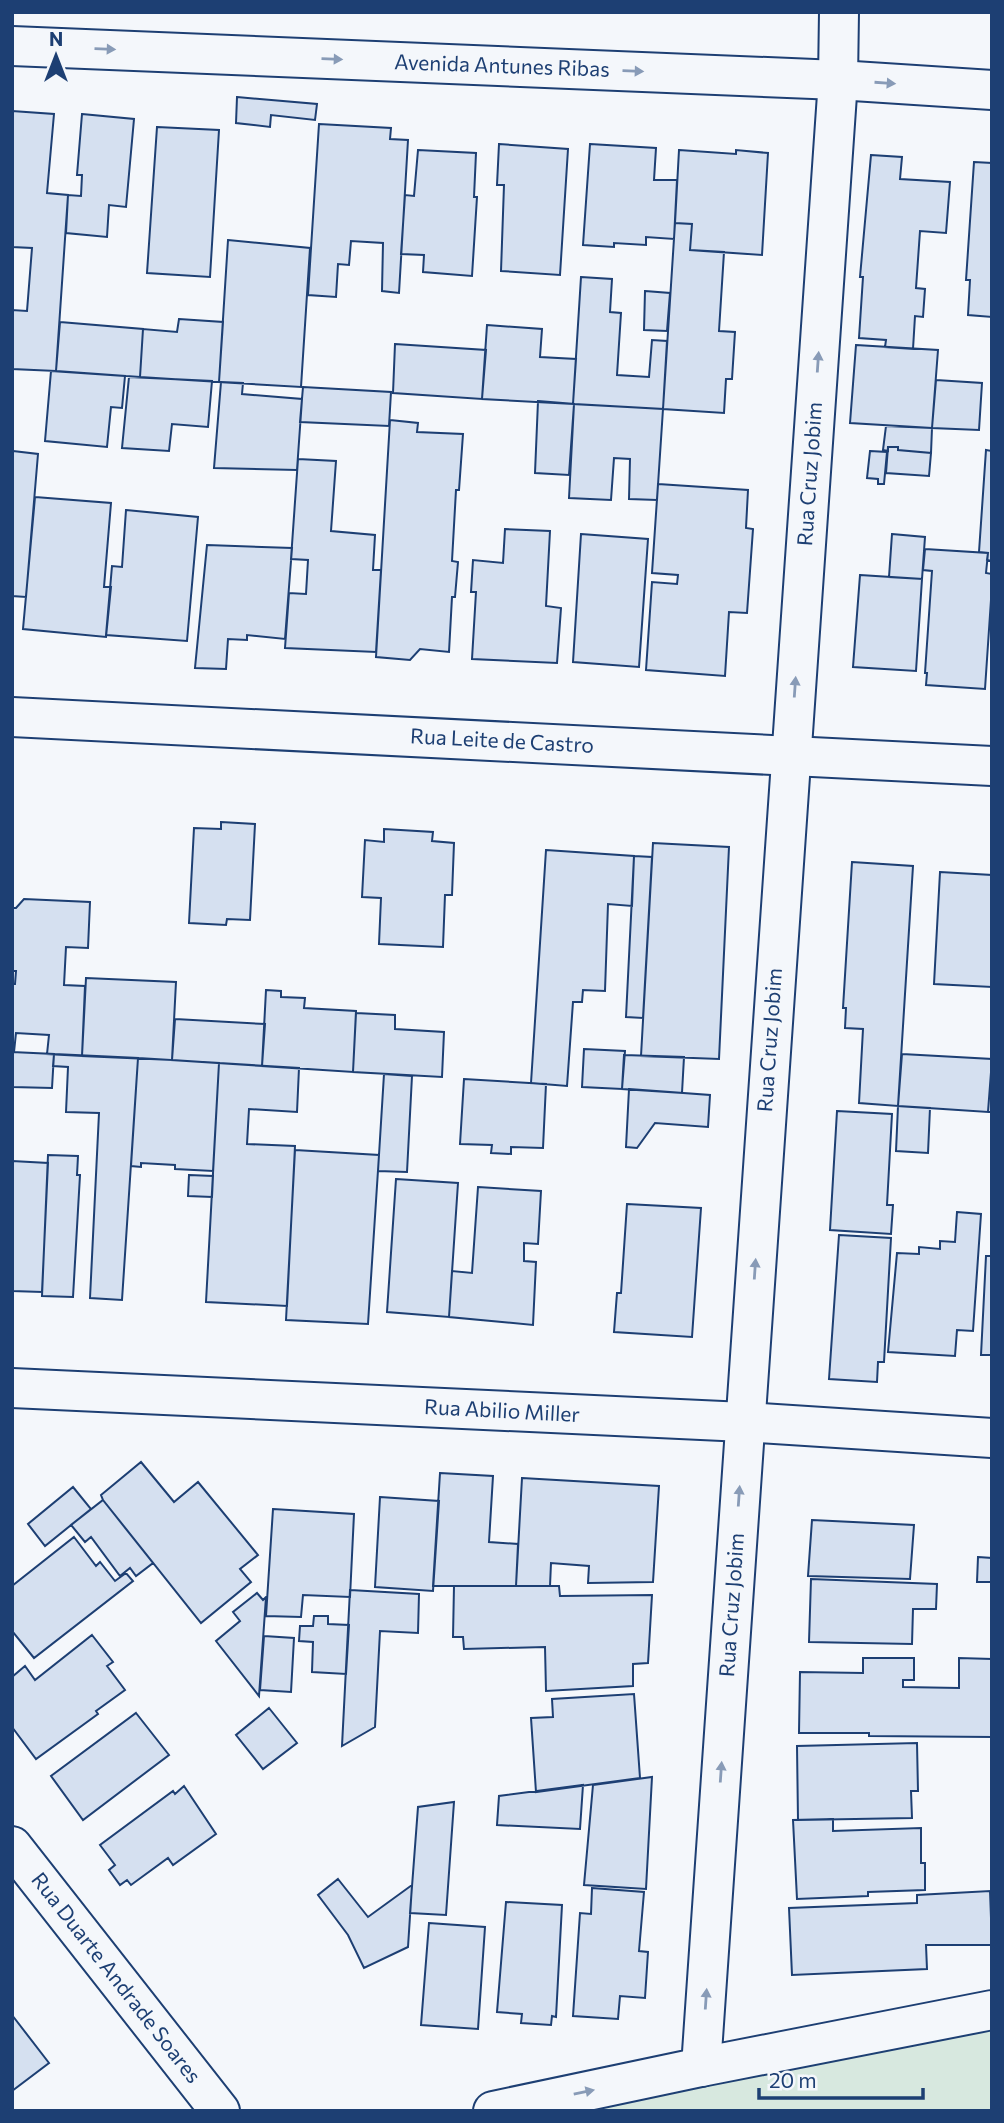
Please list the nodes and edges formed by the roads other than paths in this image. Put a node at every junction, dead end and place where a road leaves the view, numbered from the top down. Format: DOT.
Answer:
graph roads {
  1 [pos="839,12"];
  2 [pos="12,46"];
  3 [pos="838,80"];
  4 [pos="992,90"];
  5 [pos="12,717"];
  6 [pos="790,755"];
  7 [pos="992,766"];
  8 [pos="12,1388"];
  9 [pos="744,1422"];
  10 [pos="992,1438"];
  11 [pos="12,1846"];
  12 [pos="992,2010"];
  13 [pos="701,2067"];
  14 [pos="220,2111"];
  15 [pos="494,2111"];
  1 -- 3 [label="street, Rua Cruz Jobim"];
  2 -- 3 [label="street, Avenida Antunes Ribas, one-way"];
  3 -- 4 [label="street, Avenida Antunes Ribas, one-way"];
  6 -- 3 [label="street, Rua Cruz Jobim, one-way"];
  5 -- 6 [label="street, Rua Leite de Castro"];
  6 -- 7 [label="street, Rua Leite de Castro"];
  9 -- 6 [label="street, Rua Cruz Jobim, one-way"];
  8 -- 9 [label="street, Rua Abilio Miller"];
  9 -- 10 [label="street, Rua Abilio Miller"];
  13 -- 9 [label="street, Rua Cruz Jobim, one-way"];
  11 -- 14 [label="street, Rua Duarte Andrade Soares"];
  12 -- 13 [label="street"];
  15 -- 13 [label="street, one-way"];
}
